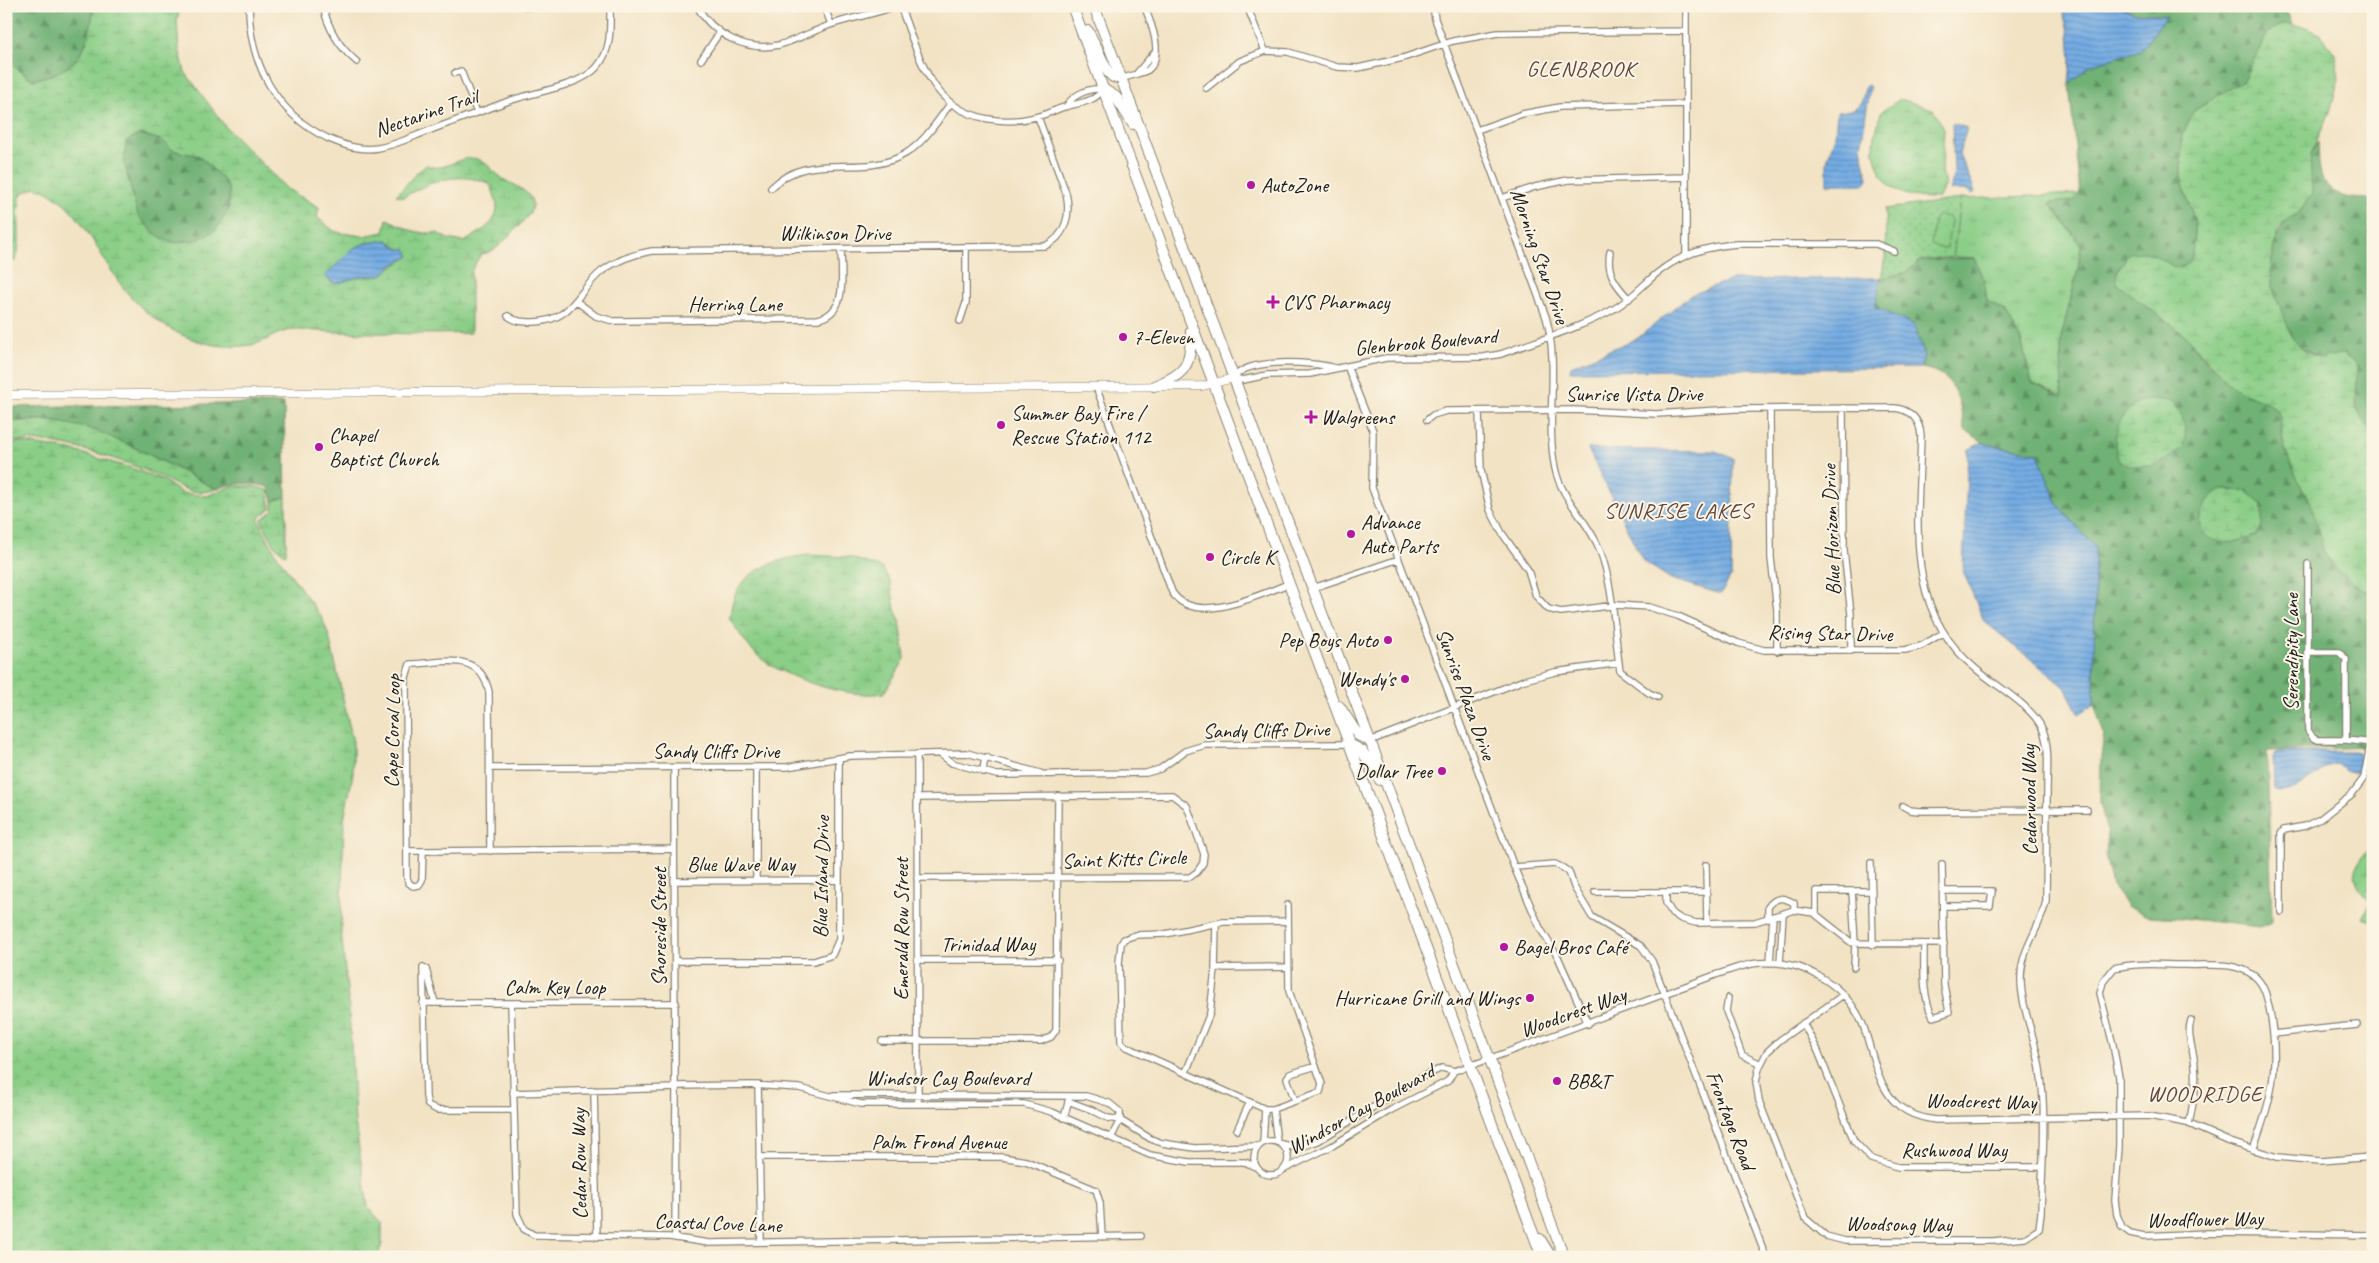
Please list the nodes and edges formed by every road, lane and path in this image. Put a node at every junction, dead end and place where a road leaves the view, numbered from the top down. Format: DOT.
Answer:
graph roads {
  1 [pos="249,6"];
  2 [pos="323,6"];
  3 [pos="534,6"];
  4 [pos="610,6"];
  5 [pos="697,6"];
  6 [pos="824,6"];
  7 [pos="896,6"];
  8 [pos="900,6"];
  9 [pos="1072,6"];
  10 [pos="1079,6"];
  11 [pos="1094,6"];
  12 [pos="1144,6"];
  13 [pos="1248,6"];
  14 [pos="1433,6"];
  15 [pos="1686,6"];
  16 [pos="527,7"];
  17 [pos="831,24"];
  18 [pos="1686,31"];
  19 [pos="720,32"];
  20 [pos="1445,44"];
  21 [pos="1265,51"];
  22 [pos="701,60"];
  23 [pos="357,62"];
  24 [pos="455,73"];
  25 [pos="1121,79"];
  26 [pos="1206,88"];
  27 [pos="1103,90"];
  28 [pos="951,103"];
  29 [pos="1685,104"];
  30 [pos="477,113"];
  31 [pos="1038,117"];
  32 [pos="1477,130"];
  33 [pos="1144,142"];
  34 [pos="1686,177"];
  35 [pos="771,188"];
  36 [pos="1502,198"];
  37 [pos="966,248"];
  38 [pos="841,249"];
  39 [pos="1894,251"];
  40 [pos="1610,252"];
  41 [pos="1686,256"];
  42 [pos="1629,299"];
  43 [pos="576,300"];
  44 [pos="508,316"];
  45 [pos="960,321"];
  46 [pos="1190,323"];
  47 [pos="1551,335"];
  48 [pos="1347,366"];
  49 [pos="1335,368"];
  50 [pos="1234,378"];
  51 [pos="1214,384"];
  52 [pos="1154,386"];
  53 [pos="1096,387"];
  54 [pos="6,394"];
  55 [pos="1843,408"];
  56 [pos="1770,409"];
  57 [pos="1553,410"];
  58 [pos="1479,411"];
  59 [pos="1427,420"];
  60 [pos="1399,559"];
  61 [pos="2308,564"];
  62 [pos="1288,584"];
  63 [pos="1313,588"];
  64 [pos="1611,606"];
  65 [pos="1943,633"];
  66 [pos="1777,651"];
  67 [pos="1851,651"];
  68 [pos="2308,652"];
  69 [pos="1619,663"];
  70 [pos="1328,689"];
  71 [pos="1658,697"];
  72 [pos="1454,709"];
  73 [pos="2346,740"];
  74 [pos="1370,741"];
  75 [pos="2373,743"];
  76 [pos="1349,744"];
  77 [pos="917,754"];
  78 [pos="940,754"];
  79 [pos="987,757"];
  80 [pos="839,759"];
  81 [pos="490,768"];
  82 [pos="674,768"];
  83 [pos="756,768"];
  84 [pos="982,772"];
  85 [pos="1040,773"];
  86 [pos="1058,796"];
  87 [pos="917,798"];
  88 [pos="1392,798"];
  89 [pos="1903,806"];
  90 [pos="2047,810"];
  91 [pos="2087,810"];
  92 [pos="674,849"];
  93 [pos="407,851"];
  94 [pos="423,851"];
  95 [pos="490,851"];
  96 [pos="1871,863"];
  97 [pos="1942,864"];
  98 [pos="1706,865"];
  99 [pos="1514,867"];
  100 [pos="918,878"];
  101 [pos="1058,878"];
  102 [pos="756,880"];
  103 [pos="838,880"];
  104 [pos="674,881"];
  105 [pos="1852,891"];
  106 [pos="1872,891"];
  107 [pos="1943,891"];
  108 [pos="1595,892"];
  109 [pos="1666,892"];
  110 [pos="1706,892"];
  111 [pos="1288,905"];
  112 [pos="1943,906"];
  113 [pos="1794,910"];
  114 [pos="2280,912"];
  115 [pos="1783,914"];
  116 [pos="1816,914"];
  117 [pos="1770,917"];
  118 [pos="1287,922"];
  119 [pos="1216,923"];
  120 [pos="1707,923"];
  121 [pos="1855,944"];
  122 [pos="1944,944"];
  123 [pos="1872,945"];
  124 [pos="1924,945"];
  125 [pos="917,960"];
  126 [pos="1058,960"];
  127 [pos="675,961"];
  128 [pos="1770,963"];
  129 [pos="1780,963"];
  130 [pos="1287,967"];
  131 [pos="1854,967"];
  132 [pos="1215,968"];
  133 [pos="1666,995"];
  134 [pos="1843,995"];
  135 [pos="1728,998"];
  136 [pos="423,1003"];
  137 [pos="435,1003"];
  138 [pos="676,1003"];
  139 [pos="511,1004"];
  140 [pos="2191,1020"];
  141 [pos="1803,1023"];
  142 [pos="1588,1024"];
  143 [pos="2357,1025"];
  144 [pos="2274,1034"];
  145 [pos="882,1041"];
  146 [pos="917,1041"];
  147 [pos="1490,1060"];
  148 [pos="1761,1064"];
  149 [pos="1316,1066"];
  150 [pos="1470,1066"];
  151 [pos="1454,1071"];
  152 [pos="1186,1072"];
  153 [pos="758,1085"];
  154 [pos="676,1087"];
  155 [pos="594,1090"];
  156 [pos="513,1093"];
  157 [pos="918,1094"];
  158 [pos="826,1095"];
  159 [pos="1069,1098"];
  160 [pos="1295,1101"];
  161 [pos="1250,1102"];
  162 [pos="918,1104"];
  163 [pos="1265,1108"];
  164 [pos="1273,1109"];
  165 [pos="513,1110"];
  166 [pos="1363,1114"];
  167 [pos="2119,1116"];
  168 [pos="1064,1118"];
  169 [pos="2042,1119"];
  170 [pos="1120,1120"];
  171 [pos="1369,1124"];
  172 [pos="2189,1124"];
  173 [pos="1237,1130"];
  174 [pos="1111,1138"];
  175 [pos="1279,1143"];
  176 [pos="1261,1144"];
  177 [pos="2253,1150"];
  178 [pos="759,1157"];
  179 [pos="2373,1157"];
  180 [pos="1256,1167"];
  181 [pos="2042,1167"];
  182 [pos="1281,1171"];
  183 [pos="1528,1219"];
  184 [pos="2373,1235"];
  185 [pos="1140,1236"];
  186 [pos="597,1237"];
  187 [pos="1102,1237"];
  188 [pos="675,1238"];
  189 [pos="761,1242"];
  190 [pos="1542,1257"];
  191 [pos="1551,1257"];
  192 [pos="1564,1257"];
  193 [pos="1766,1257"];
  1 -- 30 [label="street, Nectarine Trail"];
  2 -- 23 [label="street"];
  3 -- 16 [label="street"];
  4 -- 30 [label="street, Nectarine Trail"];
  5 -- 19 [label="street"];
  6 -- 17 [label="street"];
  7 -- 17 [label="street"];
  8 -- 28 [label="street"];
  9 -- 27 [label="highway"];
  10 -- 25 [label="highway"];
  11 -- 25 [label="highway"];
  12 -- 25 [label="street"];
  13 -- 21 [label="street"];
  14 -- 20 [label="street, Morning Star Drive"];
  15 -- 18 [label="street"];
  17 -- 19 [label="street"];
  18 -- 20 [label="street"];
  18 -- 29 [label="street"];
  19 -- 22 [label="street"];
  20 -- 21 [label="street"];
  20 -- 32 [label="street, Morning Star Drive"];
  21 -- 26 [label="street"];
  24 -- 30 [label="street"];
  25 -- 33 [label="highway"];
  27 -- 31 [label="street"];
  27 -- 33 [label="highway"];
  27 -- 46 [label="highway"];
  28 -- 31 [label="street"];
  28 -- 35 [label="street"];
  29 -- 32 [label="street"];
  29 -- 34 [label="street"];
  31 -- 37 [label="street, Wilkinson Drive"];
  32 -- 36 [label="street, Morning Star Drive"];
  33 -- 50 [label="highway"];
  34 -- 36 [label="street"];
  34 -- 41 [label="street"];
  36 -- 47 [label="street, Morning Star Drive"];
  37 -- 38 [label="street, Wilkinson Drive"];
  37 -- 45 [label="street"];
  38 -- 43 [label="street, Wilkinson Drive"];
  38 -- 43 [label="street, Herring Lane"];
  39 -- 41 [label="street, Glenbrook Boulevard"];
  40 -- 42 [label="street"];
  41 -- 42 [label="street, Glenbrook Boulevard"];
  42 -- 47 [label="street, Glenbrook Boulevard"];
  43 -- 44 [label="street, Wilkinson Drive"];
  46 -- 51 [label="highway"];
  46 -- 52 [label="highway"];
  47 -- 48 [label="street, Glenbrook Boulevard"];
  47 -- 57 [label="street, Morning Star Drive"];
  48 -- 49 [label="street, Glenbrook Boulevard"];
  48 -- 60 [label="street, Sunrise Plaza Drive"];
  49 -- 50 [label="street, Glenbrook Boulevard"];
  49 -- 50 [label="street"];
  50 -- 51 [label="main road"];
  50 -- 63 [label="highway"];
  51 -- 52 [label="main road"];
  51 -- 62 [label="highway"];
  52 -- 53 [label="main road"];
  53 -- 54 [label="main road"];
  53 -- 62 [label="street"];
  55 -- 56 [label="street, Sunrise Vista Drive"];
  55 -- 65 [label="street, Cedarwood Way"];
  55 -- 67 [label="street, Blue Horizon Drive"];
  56 -- 57 [label="street, Sunrise Vista Drive"];
  56 -- 66 [label="street"];
  57 -- 58 [label="street, Sunrise Vista Drive"];
  57 -- 64 [label="street, Morning Star Drive"];
  58 -- 59 [label="street, Sunrise Vista Drive"];
  58 -- 64 [label="street, Rising Star Drive"];
  60 -- 63 [label="street"];
  60 -- 72 [label="street, Sunrise Plaza Drive"];
  61 -- 68 [label="street, Serendipity Lane"];
  62 -- 70 [label="highway"];
  63 -- 74 [label="highway"];
  64 -- 66 [label="street, Rising Star Drive"];
  64 -- 69 [label="street, Morning Star Drive"];
  65 -- 67 [label="street, Rising Star Drive"];
  65 -- 90 [label="street, Cedarwood Way"];
  66 -- 67 [label="street, Rising Star Drive"];
  68 -- 73 [label="street, Serendipity Lane"];
  68 -- 73 [label="street"];
  69 -- 71 [label="street"];
  69 -- 72 [label="street"];
  70 -- 74 [label="highway"];
  70 -- 76 [label="highway"];
  72 -- 74 [label="street"];
  72 -- 99 [label="street, Sunrise Plaza Drive"];
  73 -- 75 [label="street"];
  74 -- 88 [label="highway"];
  75 -- 114 [label="street"];
  76 -- 85 [label="street, Sandy Cliffs Drive"];
  76 -- 88 [label="highway"];
  76 -- 150 [label="highway"];
  77 -- 78 [label="street, Sandy Cliffs Drive"];
  77 -- 80 [label="street, Sandy Cliffs Drive"];
  77 -- 87 [label="street, Emerald Row Street"];
  78 -- 79 [label="street, Sandy Cliffs Drive"];
  78 -- 84 [label="street, Sandy Cliffs Drive"];
  79 -- 84 [label="street"];
  79 -- 85 [label="street, Sandy Cliffs Drive"];
  80 -- 83 [label="street, Sandy Cliffs Drive"];
  80 -- 103 [label="street, Blue Island Drive"];
  81 -- 82 [label="street, Sandy Cliffs Drive"];
  81 -- 93 [label="street, Cape Coral Loop"];
  81 -- 95 [label="street"];
  82 -- 83 [label="street, Sandy Cliffs Drive"];
  82 -- 92 [label="street, Shoreside Street"];
  83 -- 102 [label="street"];
  84 -- 85 [label="street, Sandy Cliffs Drive"];
  86 -- 87 [label="street, Saint Kitts Circle"];
  86 -- 101 [label="street"];
  86 -- 101 [label="street, Saint Kitts Circle"];
  87 -- 100 [label="street, Emerald Row Street"];
  88 -- 147 [label="highway"];
  89 -- 90 [label="street"];
  90 -- 91 [label="street"];
  90 -- 169 [label="street, Cedarwood Way"];
  92 -- 95 [label="street"];
  92 -- 104 [label="street, Shoreside Street"];
  93 -- 94 [label="street"];
  93 -- 94 [label="street, Cape Coral Loop"];
  94 -- 95 [label="street"];
  96 -- 106 [label="street"];
  97 -- 107 [label="street"];
  98 -- 110 [label="street"];
  99 -- 133 [label="street, Frontage Road"];
  99 -- 142 [label="street, Sunrise Plaza Drive"];
  100 -- 101 [label="street, Saint Kitts Circle"];
  100 -- 125 [label="street, Emerald Row Street"];
  101 -- 126 [label="street"];
  102 -- 103 [label="street, Blue Wave Way"];
  102 -- 104 [label="street, Blue Wave Way"];
  103 -- 127 [label="street, Blue Island Drive"];
  104 -- 127 [label="street, Shoreside Street"];
  105 -- 106 [label="street"];
  105 -- 116 [label="street"];
  105 -- 121 [label="street"];
  106 -- 123 [label="street"];
  107 -- 112 [label="street"];
  107 -- 112 [label="street"];
  108 -- 109 [label="street"];
  109 -- 110 [label="street"];
  109 -- 120 [label="street"];
  110 -- 120 [label="street"];
  111 -- 118 [label="street"];
  112 -- 122 [label="street"];
  113 -- 115 [label="street"];
  113 -- 116 [label="street"];
  113 -- 117 [label="street"];
  115 -- 117 [label="street"];
  115 -- 129 [label="street"];
  116 -- 121 [label="street"];
  117 -- 120 [label="street"];
  117 -- 128 [label="street"];
  118 -- 119 [label="street"];
  118 -- 130 [label="street"];
  119 -- 132 [label="street"];
  119 -- 152 [label="street"];
  121 -- 123 [label="street"];
  121 -- 131 [label="street"];
  122 -- 124 [label="street"];
  122 -- 124 [label="street"];
  123 -- 124 [label="street"];
  125 -- 126 [label="street, Trinidad Way"];
  125 -- 146 [label="street, Emerald Row Street"];
  126 -- 146 [label="street"];
  127 -- 138 [label="street, Shoreside Street"];
  128 -- 129 [label="street, Woodcrest Way"];
  128 -- 133 [label="street, Woodcrest Way"];
  129 -- 134 [label="street, Woodcrest Way"];
  130 -- 132 [label="street"];
  130 -- 149 [label="street"];
  132 -- 152 [label="street"];
  133 -- 142 [label="street, Woodcrest Way"];
  133 -- 193 [label="street, Frontage Road"];
  134 -- 141 [label="street, Woodsong Way"];
  134 -- 169 [label="street, Woodcrest Way"];
  135 -- 148 [label="street"];
  136 -- 137 [label="street, Calm Key Loop"];
  136 -- 137 [label="street"];
  136 -- 165 [label="street"];
  137 -- 139 [label="street, Calm Key Loop"];
  138 -- 139 [label="street, Calm Key Loop"];
  138 -- 154 [label="street, Shoreside Street"];
  139 -- 156 [label="street, Coastal Cove Lane"];
  140 -- 172 [label="street"];
  141 -- 148 [label="street, Woodsong Way"];
  141 -- 181 [label="street, Rushwood Way"];
  142 -- 147 [label="street, Woodcrest Way"];
  143 -- 144 [label="street"];
  144 -- 167 [label="street, Woodflower Way"];
  144 -- 177 [label="street"];
  145 -- 146 [label="street"];
  146 -- 157 [label="street, Emerald Row Street"];
  147 -- 150 [label="street, Woodcrest Way"];
  147 -- 192 [label="highway"];
  148 -- 181 [label="street, Woodsong Way"];
  149 -- 160 [label="street"];
  149 -- 160 [label="street"];
  150 -- 151 [label="street, Windsor Cay Boulevard"];
  150 -- 183 [label="highway"];
  151 -- 166 [label="street, Windsor Cay Boulevard"];
  151 -- 171 [label="street, Windsor Cay Boulevard"];
  152 -- 161 [label="street"];
  153 -- 154 [label="street, Windsor Cay Boulevard"];
  153 -- 158 [label="street, Windsor Cay Boulevard"];
  153 -- 178 [label="street"];
  154 -- 155 [label="street, Windsor Cay Boulevard"];
  154 -- 188 [label="street, Shoreside Street"];
  155 -- 156 [label="street, Windsor Cay Boulevard"];
  155 -- 186 [label="street, Cedar Row Way"];
  156 -- 165 [label="street, Coastal Cove Lane"];
  157 -- 158 [label="street, Windsor Cay Boulevard"];
  157 -- 159 [label="street, Windsor Cay Boulevard"];
  157 -- 162 [label="street, Emerald Row Street"];
  158 -- 162 [label="street, Windsor Cay Boulevard"];
  159 -- 168 [label="street"];
  159 -- 170 [label="street, Windsor Cay Boulevard"];
  159 -- 170 [label="street, Windsor Cay Boulevard"];
  160 -- 164 [label="street"];
  161 -- 163 [label="street"];
  161 -- 173 [label="street"];
  162 -- 168 [label="street, Windsor Cay Boulevard"];
  163 -- 164 [label="street"];
  163 -- 176 [label="street"];
  164 -- 175 [label="street"];
  165 -- 186 [label="street, Coastal Cove Lane"];
  166 -- 171 [label="street"];
  166 -- 175 [label="street, Windsor Cay Boulevard"];
  167 -- 169 [label="street, Woodcrest Way"];
  167 -- 172 [label="street, Woodcrest Way"];
  167 -- 184 [label="street, Woodflower Way"];
  168 -- 174 [label="street, Windsor Cay Boulevard"];
  169 -- 181 [label="street, Woodsong Way"];
  170 -- 174 [label="street"];
  170 -- 176 [label="street, Windsor Cay Boulevard"];
  171 -- 182 [label="street, Windsor Cay Boulevard"];
  172 -- 177 [label="street, Woodcrest Way"];
  174 -- 180 [label="street, Windsor Cay Boulevard"];
  175 -- 176 [label="street, Windsor Cay Boulevard"];
  175 -- 182 [label="street, Windsor Cay Boulevard"];
  176 -- 180 [label="street, Windsor Cay Boulevard"];
  177 -- 179 [label="street, Woodcrest Way"];
  178 -- 187 [label="street, Palm Frond Avenue"];
  178 -- 189 [label="street"];
  180 -- 182 [label="street, Windsor Cay Boulevard"];
  183 -- 190 [label="highway"];
  183 -- 191 [label="highway"];
  185 -- 187 [label="street, Coastal Cove Lane"];
  186 -- 188 [label="street, Coastal Cove Lane"];
  187 -- 189 [label="street, Coastal Cove Lane"];
  188 -- 189 [label="street, Coastal Cove Lane"];
}
